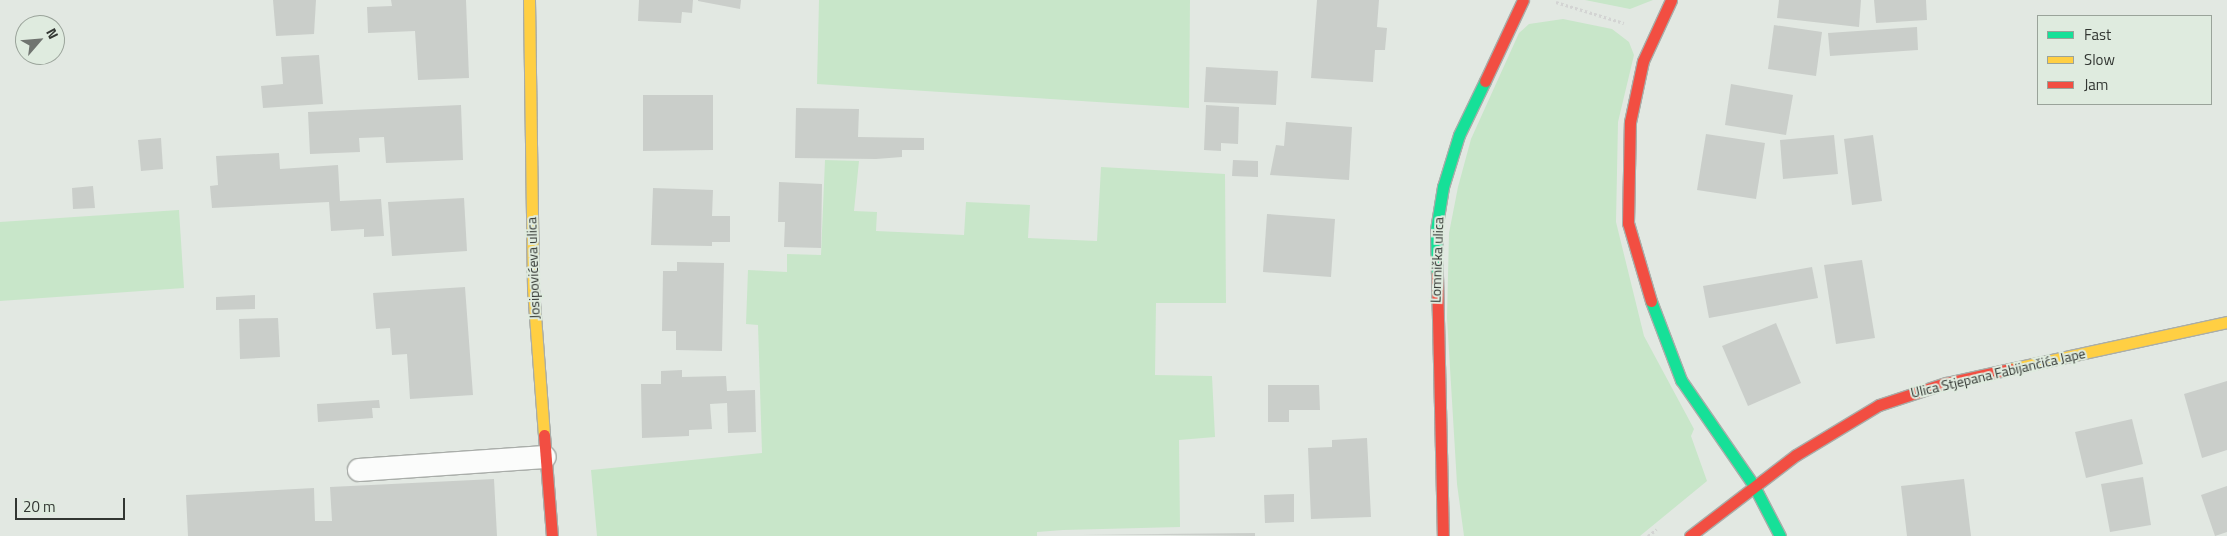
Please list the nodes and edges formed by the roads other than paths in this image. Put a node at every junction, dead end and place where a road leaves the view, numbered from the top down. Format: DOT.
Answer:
graph roads {
  1 [pos="528,0"];
  2 [pos="1523,0"];
  3 [pos="1671,0"];
  4 [pos="2227,322"];
  5 [pos="545,458"];
  6 [pos="359,470"];
  7 [pos="1754,486"];
  8 [pos="552,536"];
  9 [pos="1443,536"];
  10 [pos="1690,536"];
  11 [pos="1780,536"];
  1 -- 5 [label="street, Josipovićeva ulica"];
  2 -- 9 [label="street, Lomnička ulica"];
  3 -- 7 [label="street"];
  4 -- 7 [label="street, Ulica Stjepana Fabijančića Jape"];
  5 -- 6 [label="lane"];
  5 -- 8 [label="street, Josipovićeva ulica"];
  7 -- 10 [label="street, Ulica Stjepana Fabijančića Jape"];
  7 -- 11 [label="street"];
}
